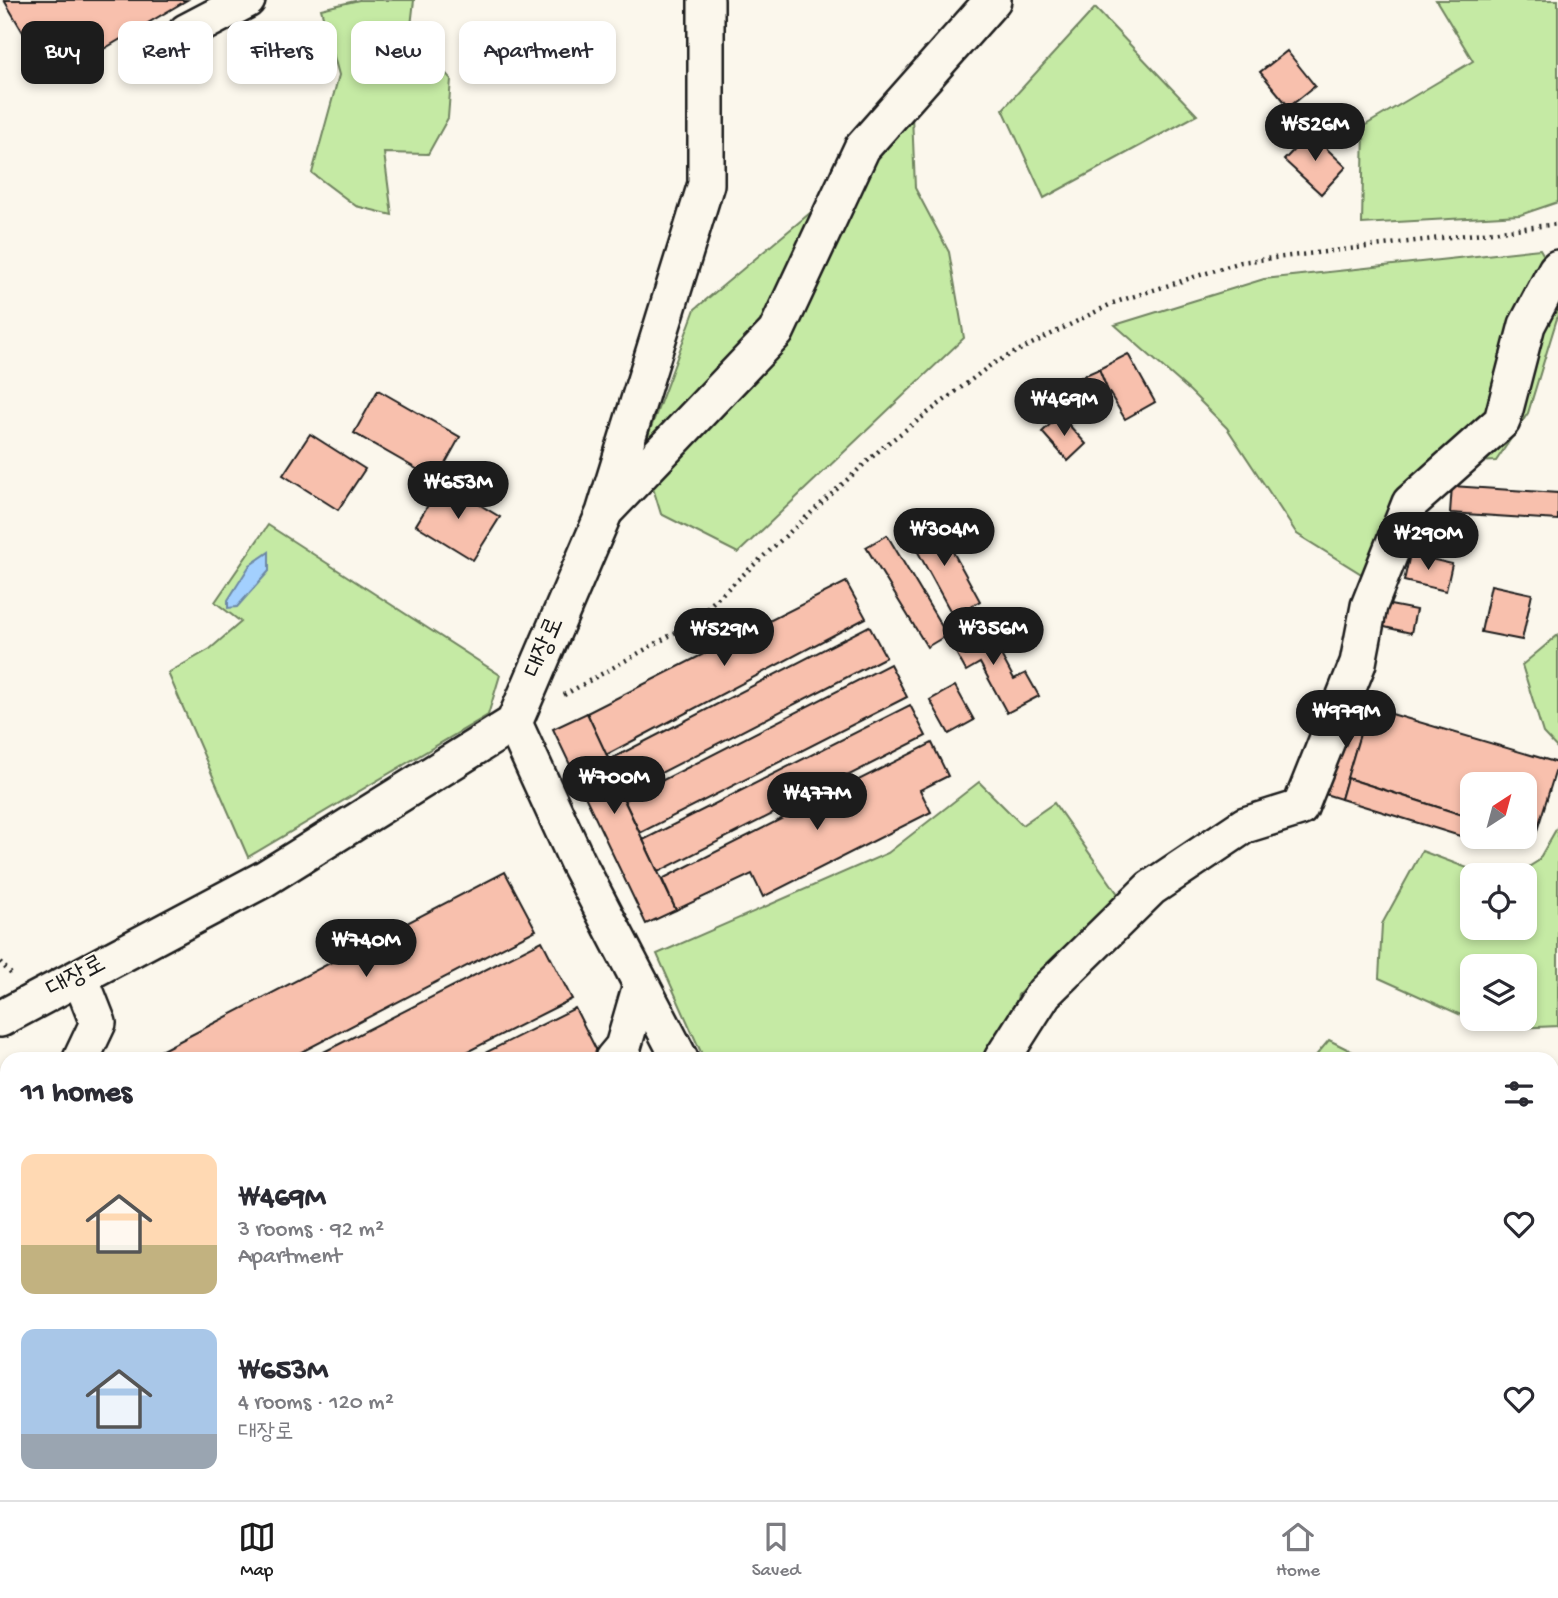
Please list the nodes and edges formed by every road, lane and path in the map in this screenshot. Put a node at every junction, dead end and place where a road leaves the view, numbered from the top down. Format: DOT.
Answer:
graph roads {
  1 [pos="247,0"];
  2 [pos="706,0"];
  3 [pos="993,0"];
  4 [pos="207,21"];
  5 [pos="1558,224"];
  6 [pos="1558,268"];
  7 [pos="604,513"];
  8 [pos="560,697"];
  9 [pos="514,723"];
  10 [pos="80,976"];
  11 [pos="641,985"];
  12 [pos="0,1019"];
  13 [pos="84,1052"];
  14 [pos="619,1052"];
  15 [pos="676,1052"];
  16 [pos="1006,1052"];
  1 -- 4 [label="street"];
  2 -- 7 [label="street, 대장로"];
  3 -- 7 [label="street"];
  5 -- 8 [label="path"];
  6 -- 16 [label="street"];
  7 -- 9 [label="street, 대장로"];
  9 -- 10 [label="street, 대장로"];
  9 -- 11 [label="street"];
  10 -- 12 [label="street, 대장로"];
  10 -- 13 [label="street"];
  11 -- 14 [label="street"];
  11 -- 15 [label="street"];
}
